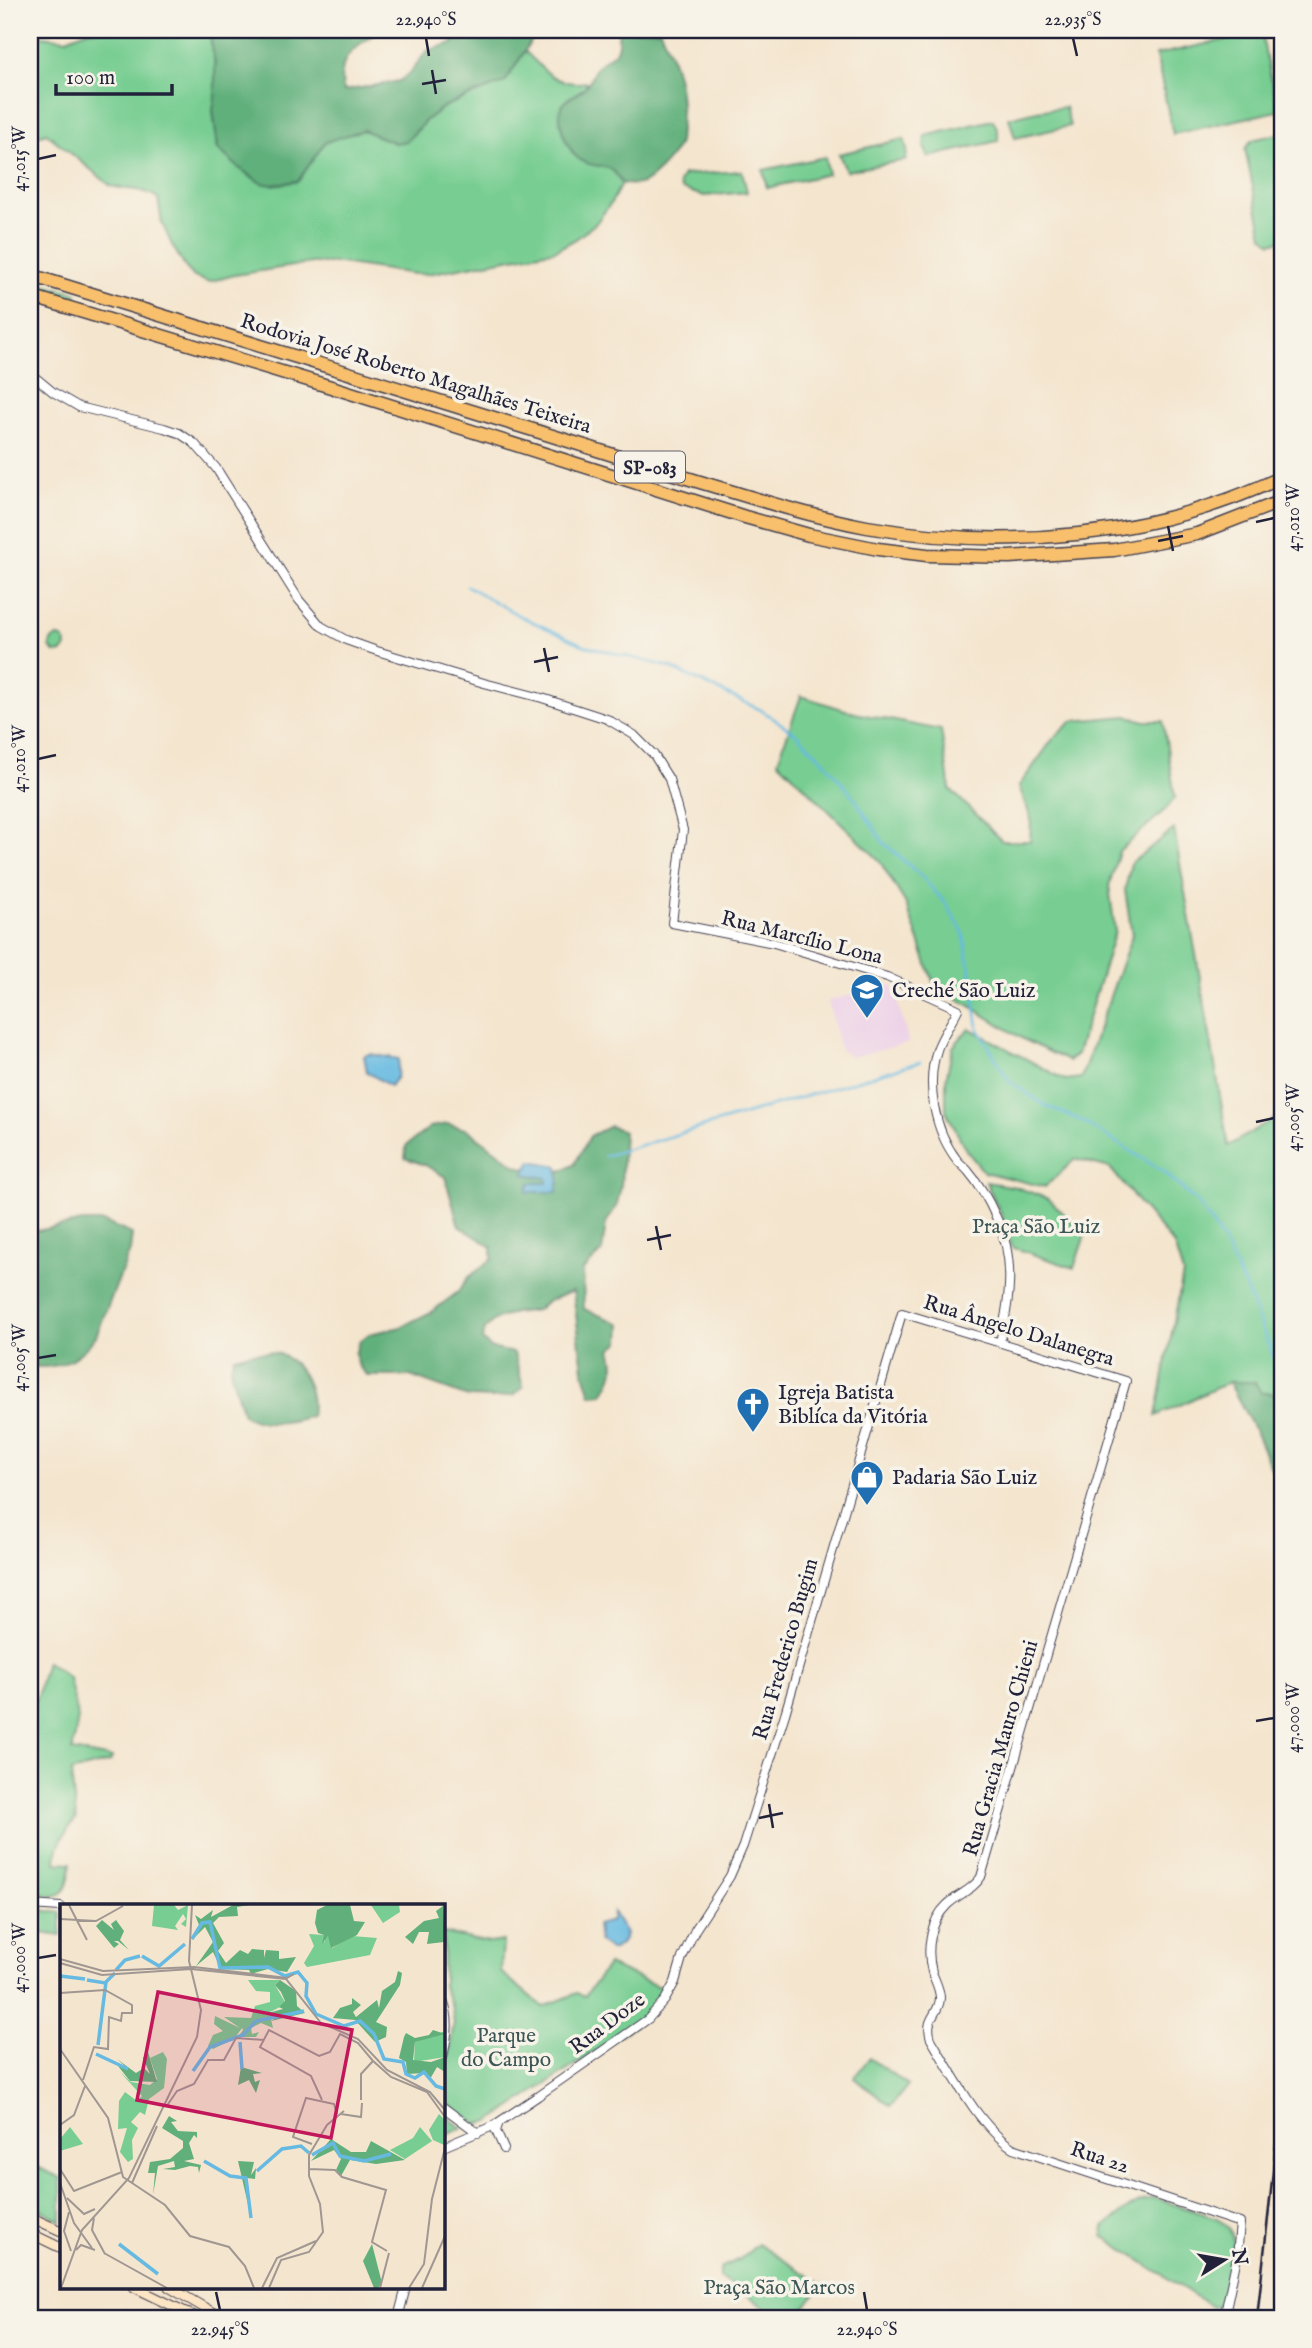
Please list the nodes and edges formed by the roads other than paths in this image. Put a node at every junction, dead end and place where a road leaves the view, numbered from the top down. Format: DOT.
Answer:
graph roads {
  1 [pos="30,275"];
  2 [pos="30,296"];
  3 [pos="30,373"];
  4 [pos="1282,477"];
  5 [pos="1282,501"];
  6 [pos="902,1313"];
  7 [pos="1000,1342"];
  8 [pos="1126,1381"];
  9 [pos="30,1905"];
  10 [pos="60,1907"];
  11 [pos="675,1982"];
  12 [pos="444,2004"];
  13 [pos="444,2052"];
  14 [pos="966,2098"];
  15 [pos="447,2114"];
  16 [pos="499,2122"];
  17 [pos="462,2123"];
  18 [pos="478,2133"];
  19 [pos="448,2143"];
  20 [pos="503,2149"];
  21 [pos="30,2217"];
  22 [pos="60,2231"];
  23 [pos="30,2233"];
  24 [pos="60,2248"];
  25 [pos="136,2288"];
  26 [pos="171,2288"];
  27 [pos="406,2288"];
  28 [pos="198,2318"];
  29 [pos="222,2318"];
  30 [pos="398,2318"];
  31 [pos="1224,2318"];
  1 -- 4 [label="highway, Rodovia José Roberto Magalhães Teixeira / SP-083"];
  2 -- 5 [label="highway, Rodovia José Roberto Magalhães Teixeira / SP-083"];
  3 -- 7 [label="street, Rua Marcílio Lona"];
  6 -- 7 [label="street, Rua Ângelo Dalanegra"];
  6 -- 11 [label="street, Rua Frederico Bugim"];
  7 -- 8 [label="street, Rua Ângelo Dalanegra"];
  8 -- 14 [label="street, Rua Gracia Mauro Chieni"];
  9 -- 10 [label="street"];
  11 -- 16 [label="street, Rua Doze"];
  12 -- 13 [label="street"];
  14 -- 31 [label="street, Rua 22"];
  15 -- 17 [label="street"];
  16 -- 18 [label="street, Rua Doze"];
  16 -- 20 [label="street"];
  17 -- 18 [label="street"];
  17 -- 19 [label="street"];
  18 -- 19 [label="street, Rua Doze"];
  21 -- 22 [label="main road"];
  23 -- 24 [label="main road"];
  25 -- 28 [label="main road"];
  26 -- 29 [label="main road"];
  27 -- 30 [label="street"];
}
